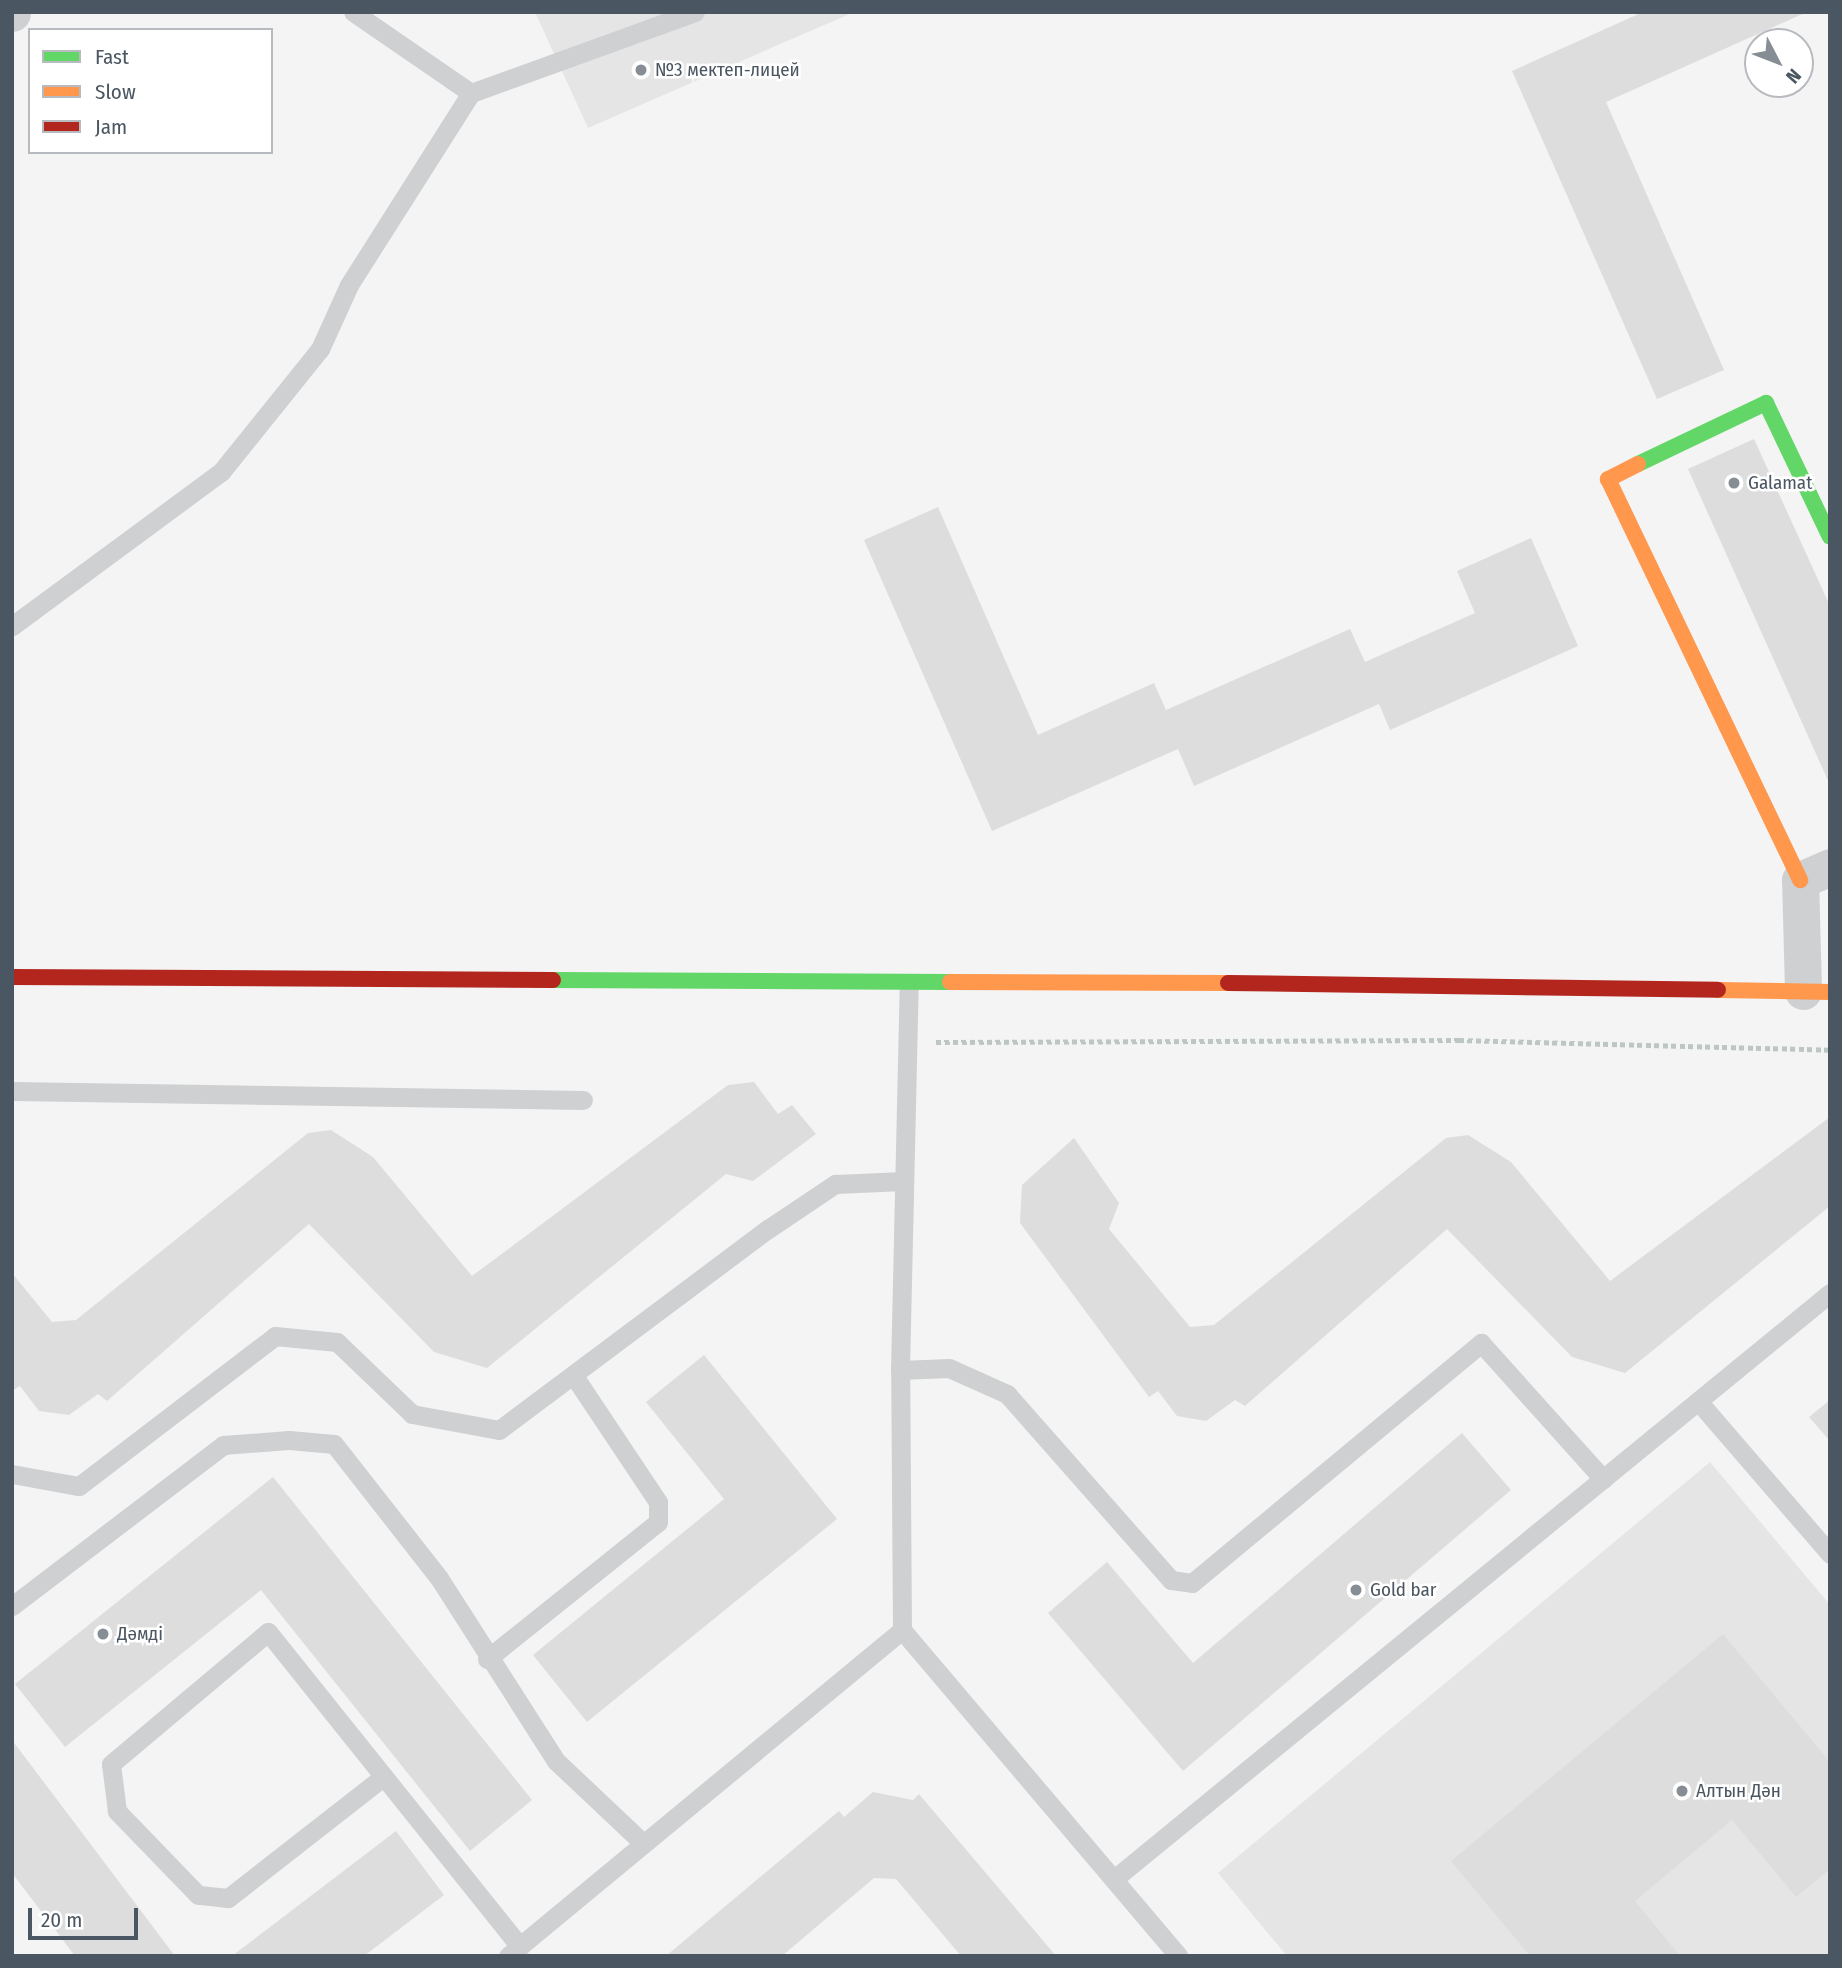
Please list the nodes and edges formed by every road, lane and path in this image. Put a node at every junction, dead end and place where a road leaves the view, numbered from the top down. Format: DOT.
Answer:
graph roads {
  1 [pos="353,12"];
  2 [pos="695,12"];
  3 [pos="471,93"];
  4 [pos="1830,537"];
  5 [pos="12,626"];
  6 [pos="1815,874"];
  7 [pos="12,977"];
  8 [pos="909,984"];
  9 [pos="1816,991"];
  10 [pos="908,1042"];
  11 [pos="1830,1050"];
  12 [pos="12,1091"];
  13 [pos="583,1100"];
  14 [pos="905,1181"];
  15 [pos="1830,1293"];
  16 [pos="900,1370"];
  17 [pos="574,1376"];
  18 [pos="1698,1401"];
  19 [pos="12,1474"];
  20 [pos="1603,1479"];
  21 [pos="1830,1553"];
  22 [pos="12,1606"];
  23 [pos="902,1630"];
  24 [pos="487,1660"];
  25 [pos="383,1777"];
  26 [pos="643,1843"];
  27 [pos="1114,1880"];
  28 [pos="514,1951"];
  29 [pos="1178,1956"];
  1 -- 3 [label="lane"];
  2 -- 3 [label="lane"];
  3 -- 5 [label="lane"];
  4 -- 6 [label="street"];
  6 -- 9 [label="street"];
  7 -- 8 [label="street"];
  8 -- 9 [label="street"];
  8 -- 10 [label="lane"];
  10 -- 11 [label="path"];
  10 -- 14 [label="lane"];
  12 -- 13 [label="lane"];
  14 -- 16 [label="lane"];
  14 -- 17 [label="lane"];
  15 -- 18 [label="lane"];
  16 -- 20 [label="lane"];
  16 -- 23 [label="lane"];
  17 -- 19 [label="lane"];
  17 -- 24 [label="lane"];
  18 -- 20 [label="lane"];
  18 -- 21 [label="lane"];
  20 -- 27 [label="lane"];
  22 -- 24 [label="lane"];
  23 -- 26 [label="lane"];
  23 -- 27 [label="lane"];
  24 -- 26 [label="lane"];
  25 -- 25 [label="lane"];
  25 -- 28 [label="lane"];
  26 -- 28 [label="lane"];
  27 -- 29 [label="lane"];
}
